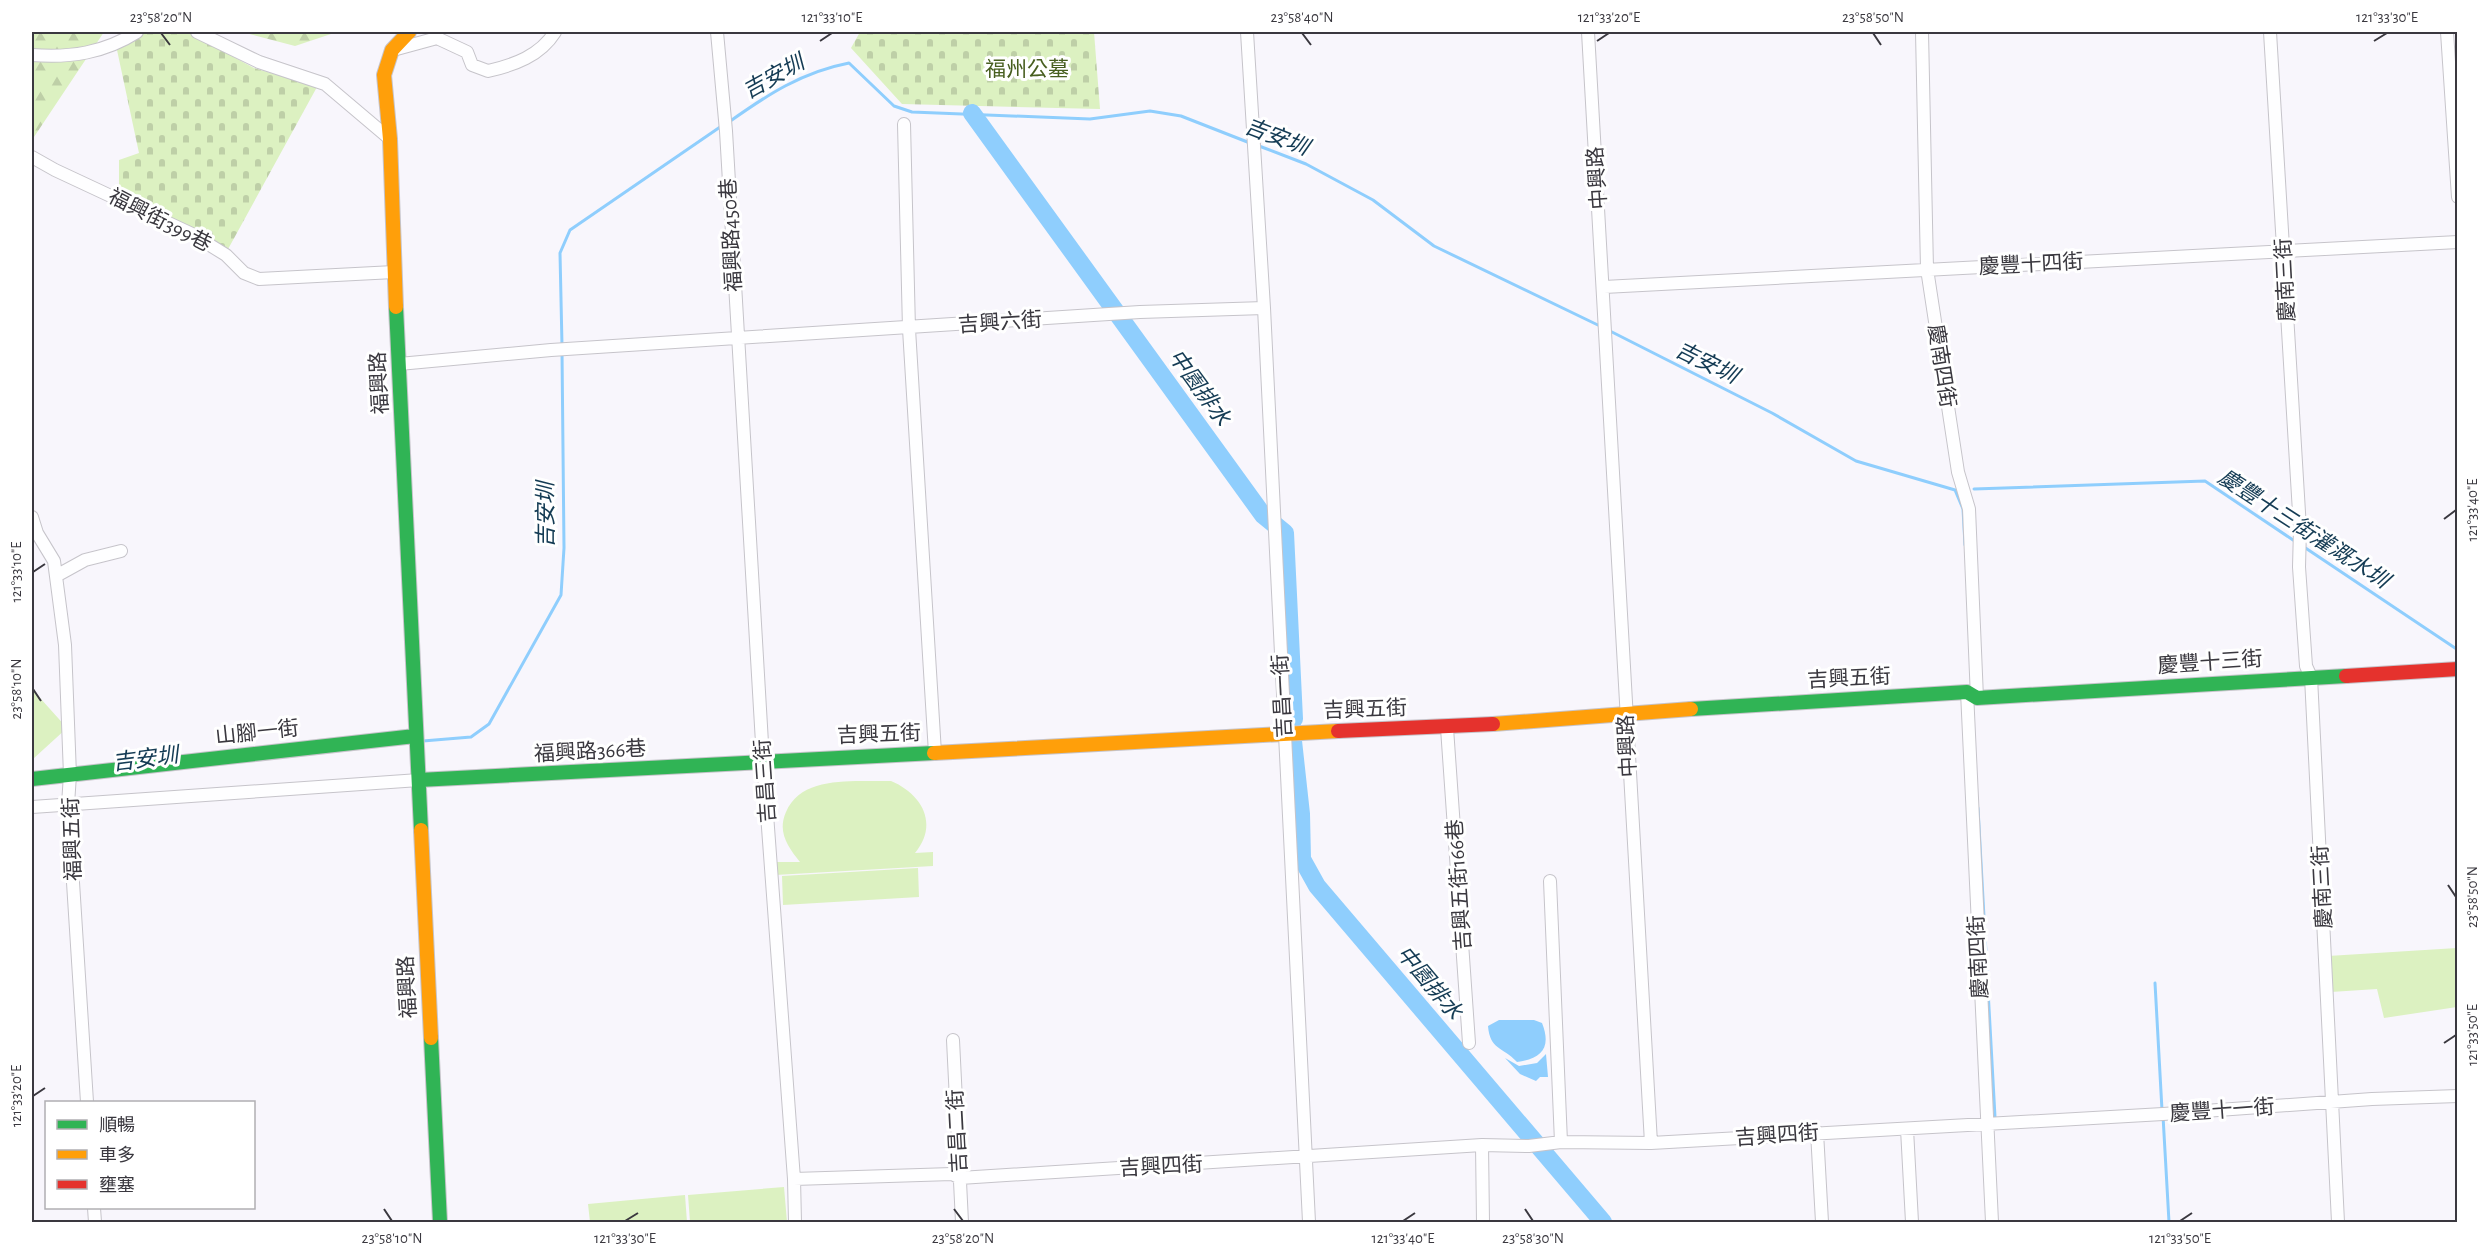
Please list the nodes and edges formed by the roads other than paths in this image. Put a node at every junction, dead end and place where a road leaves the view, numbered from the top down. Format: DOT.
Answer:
graph roads {
  1 [pos="137,32"];
  2 [pos="197,32"];
  3 [pos="409,32"];
  4 [pos="555,32"];
  5 [pos="717,32"];
  6 [pos="1247,32"];
  7 [pos="1588,32"];
  8 [pos="1922,32"];
  9 [pos="2270,32"];
  10 [pos="2447,32"];
  11 [pos="392,50"];
  12 [pos="32,55"];
  13 [pos="904,124"];
  14 [pos="390,139"];
  15 [pos="32,157"];
  16 [pos="2457,197"];
  17 [pos="2457,242"];
  18 [pos="2283,250"];
  19 [pos="1927,269"];
  20 [pos="394,272"];
  21 [pos="1604,287"];
  22 [pos="1264,308"];
  23 [pos="909,329"];
  24 [pos="737,339"];
  25 [pos="399,364"];
  26 [pos="32,517"];
  27 [pos="121,551"];
  28 [pos="56,576"];
  29 [pos="2457,669"];
  30 [pos="2312,677"];
  31 [pos="1972,695"];
  32 [pos="1625,713"];
  33 [pos="1447,728"];
  34 [pos="1284,733"];
  35 [pos="416,742"];
  36 [pos="935,753"];
  37 [pos="763,760"];
  38 [pos="70,775"];
  39 [pos="32,779"];
  40 [pos="419,780"];
  41 [pos="69,798"];
  42 [pos="32,807"];
  43 [pos="1550,881"];
  44 [pos="953,1040"];
  45 [pos="1469,1043"];
  46 [pos="2457,1096"];
  47 [pos="87,1101"];
  48 [pos="2332,1101"];
  49 [pos="1986,1122"];
  50 [pos="1907,1129"];
  51 [pos="1817,1132"];
  52 [pos="1564,1142"];
  53 [pos="1651,1143"];
  54 [pos="1482,1145"];
  55 [pos="1306,1158"];
  56 [pos="960,1178"];
  57 [pos="794,1179"];
  58 [pos="440,1222"];
  59 [pos="795,1222"];
  60 [pos="962,1222"];
  61 [pos="1309,1222"];
  62 [pos="1483,1222"];
  63 [pos="1822,1222"];
  64 [pos="1912,1222"];
  65 [pos="1992,1222"];
  66 [pos="2338,1222"];
  1 -- 12 [label="street"];
  2 -- 14 [label="street"];
  3 -- 11 [label="street, 福興路"];
  4 -- 11 [label="street"];
  5 -- 24 [label="street, 福興路450巷"];
  6 -- 22 [label="street, 吉昌一街"];
  7 -- 21 [label="street, 中興路"];
  8 -- 19 [label="street, 慶南四街"];
  9 -- 18 [label="street, 慶南三街"];
  10 -- 16 [label="street"];
  11 -- 14 [label="street, 福興路"];
  13 -- 23 [label="street"];
  14 -- 20 [label="street, 福興路"];
  15 -- 20 [label="street, 福興街399巷"];
  17 -- 18 [label="street, 慶豐十四街"];
  18 -- 19 [label="street, 慶豐十四街"];
  18 -- 30 [label="street, 慶南三街"];
  19 -- 21 [label="street, 慶豐十四街"];
  19 -- 31 [label="street, 慶南四街"];
  20 -- 25 [label="street, 福興路"];
  21 -- 32 [label="street, 中興路"];
  22 -- 23 [label="street, 吉興六街"];
  22 -- 34 [label="street, 吉昌一街"];
  23 -- 24 [label="street, 吉興六街"];
  23 -- 36 [label="street"];
  24 -- 25 [label="street, 吉興六街"];
  24 -- 37 [label="street, 吉昌三街"];
  25 -- 35 [label="street, 福興路"];
  26 -- 28 [label="street, 福興五街"];
  27 -- 28 [label="street"];
  28 -- 38 [label="street, 福興五街"];
  29 -- 30 [label="street, 慶豐十三街"];
  30 -- 31 [label="street, 慶豐十三街"];
  30 -- 48 [label="street, 慶南三街"];
  31 -- 32 [label="street, 吉興五街"];
  31 -- 49 [label="street, 慶南四街"];
  32 -- 33 [label="street, 吉興五街"];
  32 -- 53 [label="street, 中興路"];
  33 -- 34 [label="street, 吉興五街"];
  33 -- 45 [label="street, 吉興五街166巷"];
  34 -- 36 [label="street, 吉興五街"];
  34 -- 55 [label="street, 吉昌一街"];
  35 -- 38 [label="street, 山腳一街"];
  35 -- 40 [label="street, 福興路"];
  36 -- 37 [label="street, 吉興五街"];
  37 -- 40 [label="street, 福興路366巷"];
  37 -- 57 [label="street, 吉昌三街"];
  38 -- 39 [label="street, 山腳一街"];
  38 -- 41 [label="street, 福興五街"];
  40 -- 41 [label="street"];
  40 -- 58 [label="street, 福興路"];
  41 -- 42 [label="street"];
  41 -- 47 [label="street, 福興五街"];
  43 -- 52 [label="street"];
  44 -- 56 [label="street, 吉昌二街"];
  46 -- 48 [label="street, 慶豐十一街"];
  48 -- 49 [label="street, 慶豐十一街"];
  48 -- 66 [label="street, 慶南三街"];
  49 -- 50 [label="street, 吉興四街"];
  49 -- 65 [label="street, 慶南四街"];
  50 -- 51 [label="street, 吉興四街"];
  50 -- 64 [label="street"];
  51 -- 53 [label="street, 吉興四街"];
  51 -- 63 [label="street"];
  52 -- 53 [label="street, 吉興四街"];
  52 -- 54 [label="street, 吉興四街"];
  54 -- 55 [label="street, 吉興四街"];
  54 -- 62 [label="street"];
  55 -- 56 [label="street, 吉興四街"];
  55 -- 61 [label="street, 吉昌一街"];
  56 -- 57 [label="street, 吉興四街"];
  56 -- 60 [label="street, 吉昌二街"];
  57 -- 59 [label="street, 吉昌三街"];
}
